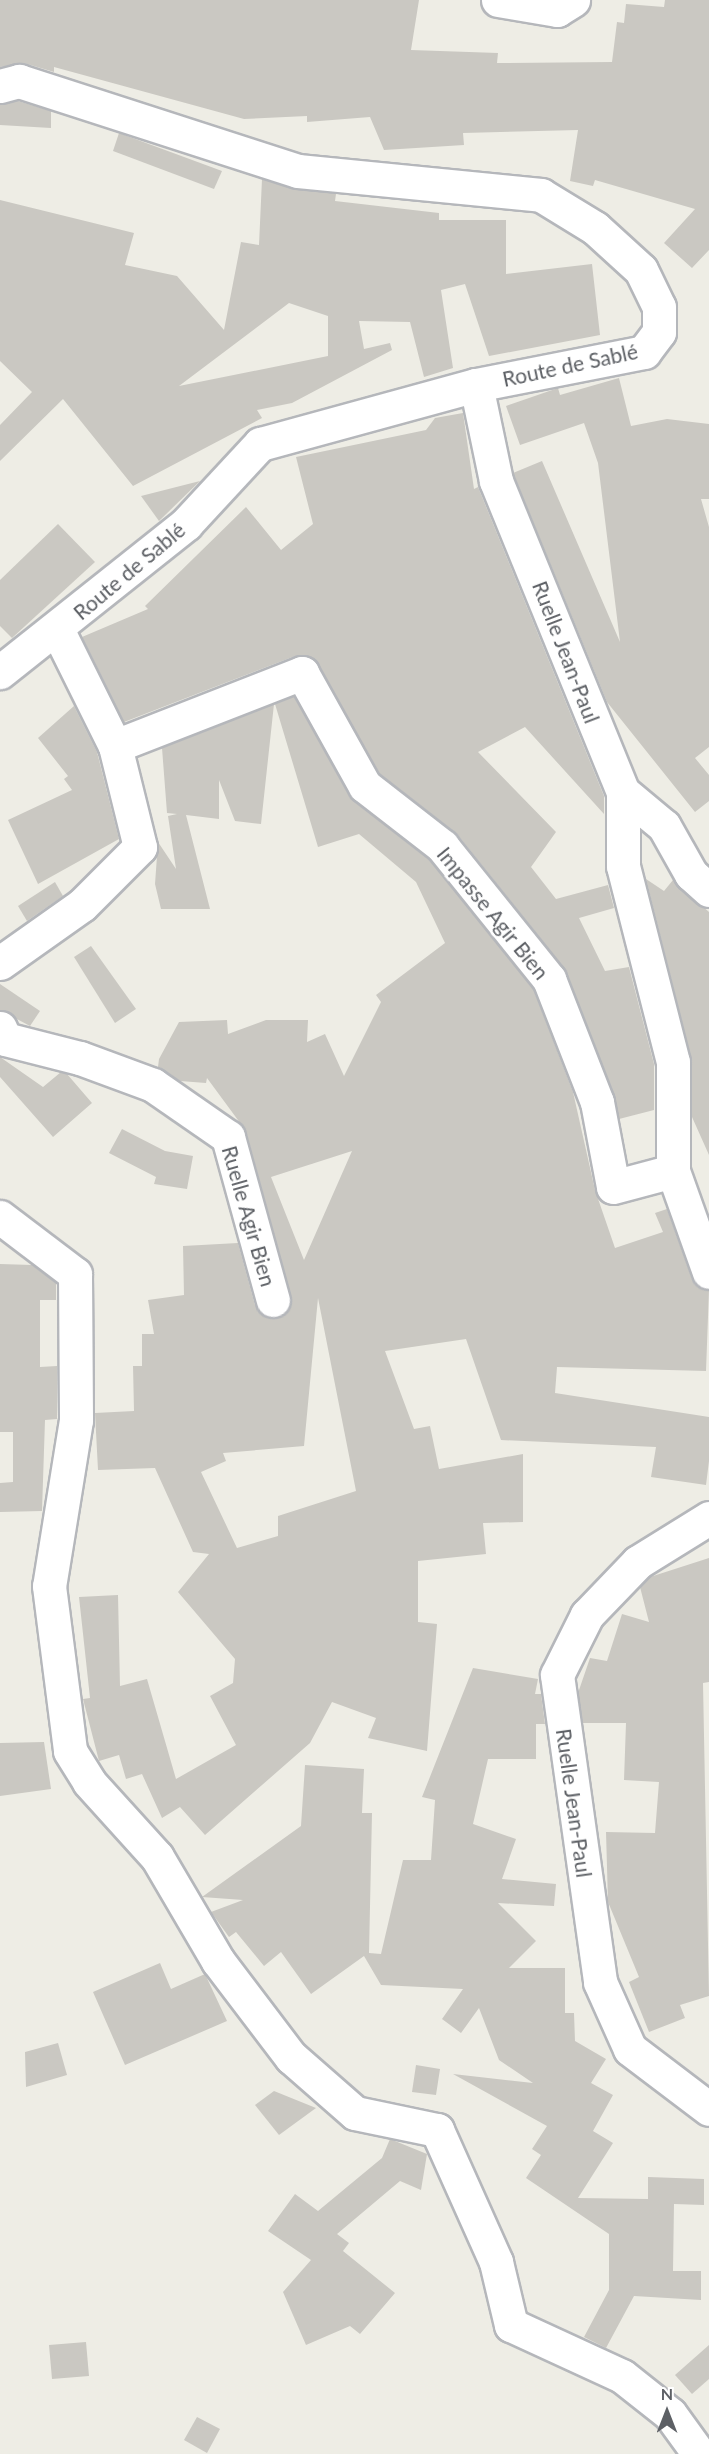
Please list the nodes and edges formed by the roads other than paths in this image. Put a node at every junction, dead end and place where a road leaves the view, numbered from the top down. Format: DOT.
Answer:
graph roads {
  1 [pos="498,0"];
  2 [pos="573,0"];
  3 [pos="0,86"];
  4 [pos="476,385"];
  5 [pos="57,629"];
  6 [pos="0,672"];
  7 [pos="115,746"];
  8 [pos="623,792"];
  9 [pos="709,890"];
  10 [pos="0,963"];
  11 [pos="0,1028"];
  12 [pos="673,1171"];
  13 [pos="0,1217"];
  14 [pos="709,1272"];
  15 [pos="273,1300"];
  16 [pos="709,1518"];
  17 [pos="709,2109"];
  18 [pos="699,2454"];
  1 -- 2 [label="street"];
  3 -- 4 [label="street, Route de Sablé"];
  4 -- 5 [label="street, Route de Sablé"];
  4 -- 8 [label="street, Ruelle Jean-Paul"];
  5 -- 6 [label="street, Route de Sablé"];
  5 -- 7 [label="street"];
  7 -- 10 [label="street"];
  7 -- 12 [label="street, Impasse Agir Bien"];
  8 -- 9 [label="street, Ruelle Jean-Paul"];
  8 -- 12 [label="street"];
  11 -- 15 [label="street, Ruelle Agir Bien"];
  12 -- 14 [label="street"];
  13 -- 18 [label="street"];
  16 -- 17 [label="street, Ruelle Jean-Paul"];
}
